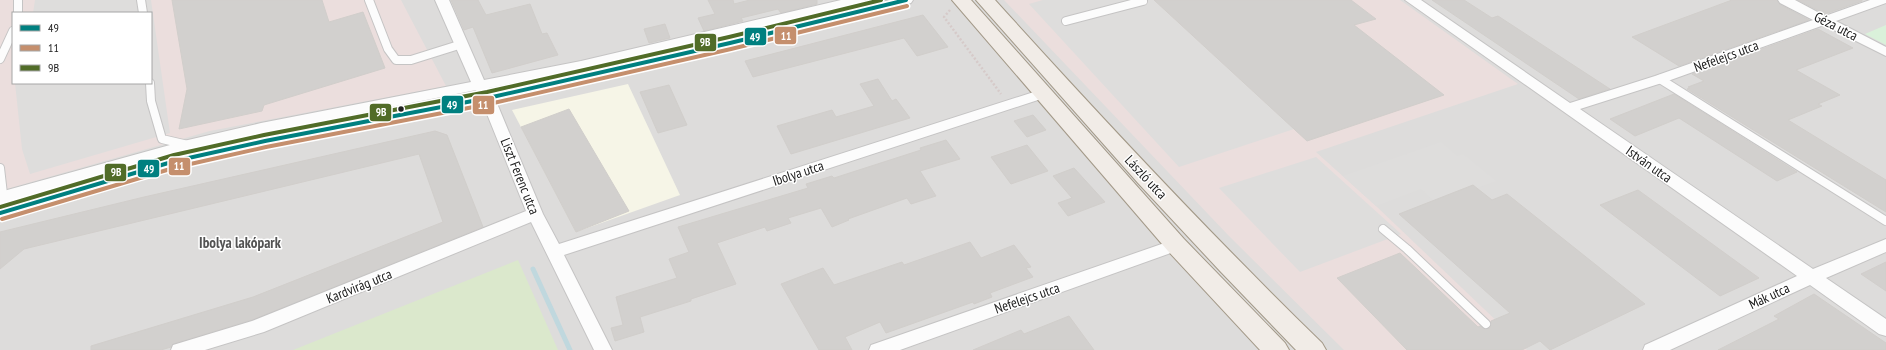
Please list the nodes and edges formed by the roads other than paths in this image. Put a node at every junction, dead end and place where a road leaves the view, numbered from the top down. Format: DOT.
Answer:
graph roads {
  1 [pos="18,0"];
  2 [pos="141,0"];
  3 [pos="369,0"];
  4 [pos="442,0"];
  5 [pos="858,0"];
  6 [pos="906,0"];
  7 [pos="985,0"];
  8 [pos="1412,0"];
  9 [pos="1785,0"];
  10 [pos="1882,0"];
  11 [pos="1143,1"];
  12 [pos="956,4"];
  13 [pos="18,12"];
  14 [pos="142,12"];
  15 [pos="1825,20"];
  16 [pos="1066,22"];
  17 [pos="12,35"];
  18 [pos="462,44"];
  19 [pos="9,48"];
  20 [pos="1886,52"];
  21 [pos="0,59"];
  22 [pos="1660,79"];
  23 [pos="150,84"];
  24 [pos="484,92"];
  25 [pos="1042,94"];
  26 [pos="1569,108"];
  27 [pos="188,145"];
  28 [pos="0,168"];
  29 [pos="2,205"];
  30 [pos="535,214"];
  31 [pos="1886,221"];
  32 [pos="1383,229"];
  33 [pos="1176,245"];
  34 [pos="1886,245"];
  35 [pos="554,252"];
  36 [pos="1811,277"];
  37 [pos="1486,324"];
  38 [pos="1886,328"];
  39 [pos="180,350"];
  40 [pos="603,350"];
  41 [pos="878,350"];
  42 [pos="1276,350"];
  43 [pos="1312,350"];
  44 [pos="1652,350"];
  1 -- 13 [label="lane"];
  2 -- 14 [label="lane"];
  3 -- 18 [label="lane"];
  4 -- 18 [label="street, Liszt Ferenc utca"];
  5 -- 24 [label="street"];
  6 -- 24 [label="street"];
  7 -- 43 [label="main road, László utca"];
  8 -- 26 [label="street, István utca"];
  9 -- 15 [label="street, Géza utca"];
  10 -- 15 [label="street, Nefelejcs utca"];
  11 -- 16 [label="lane"];
  12 -- 25 [label="main road, László utca"];
  15 -- 20 [label="street, Géza utca"];
  15 -- 22 [label="street, Nefelejcs utca"];
  17 -- 19 [label="lane"];
  18 -- 24 [label="street, Liszt Ferenc utca"];
  19 -- 21 [label="lane"];
  22 -- 26 [label="street, Nefelejcs utca"];
  22 -- 31 [label="lane"];
  23 -- 27 [label="lane"];
  24 -- 27 [label="street"];
  24 -- 29 [label="street"];
  24 -- 30 [label="street, Liszt Ferenc utca"];
  25 -- 33 [label="main road, László utca"];
  25 -- 35 [label="street, Ibolya utca"];
  26 -- 36 [label="street, István utca"];
  27 -- 29 [label="street"];
  28 -- 29 [label="lane"];
  30 -- 35 [label="street, Liszt Ferenc utca"];
  30 -- 39 [label="street, Kardvirág utca"];
  32 -- 37 [label="lane"];
  33 -- 41 [label="street, Nefelejcs utca"];
  33 -- 42 [label="main road, László utca"];
  34 -- 36 [label="street, Mák utca"];
  35 -- 40 [label="street, Liszt Ferenc utca"];
  36 -- 38 [label="street, István utca"];
  36 -- 44 [label="street, Mák utca"];
}
